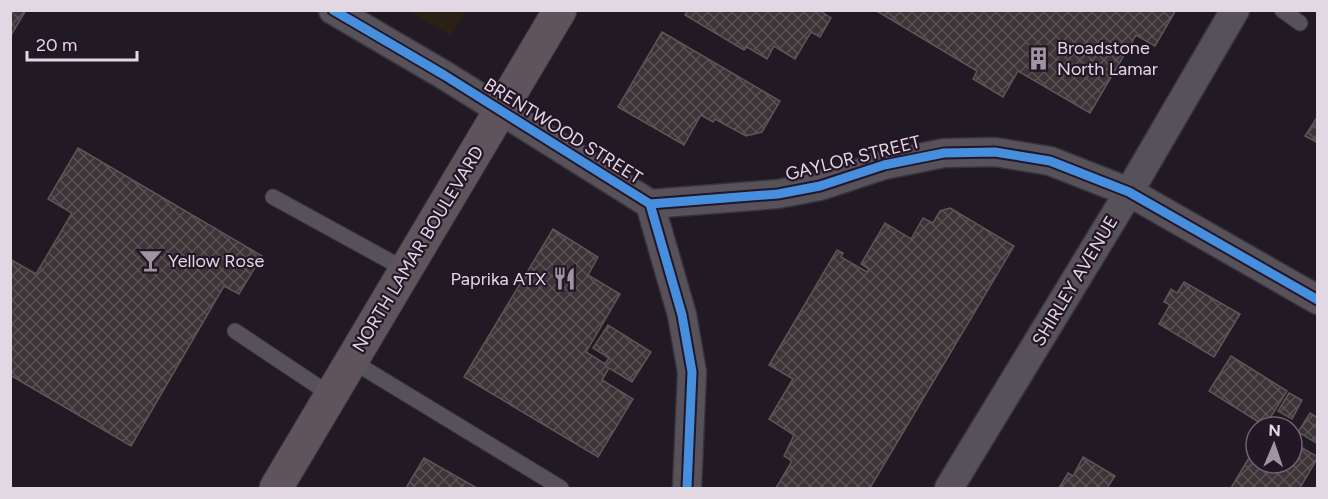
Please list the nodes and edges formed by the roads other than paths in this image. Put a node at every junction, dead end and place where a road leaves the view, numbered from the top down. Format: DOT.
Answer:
graph roads {
  1 [pos="333,10"];
  2 [pos="560,10"];
  3 [pos="1235,10"];
  4 [pos="1282,10"];
  5 [pos="1300,23"];
  6 [pos="500,110"];
  7 [pos="1129,192"];
  8 [pos="273,197"];
  9 [pos="650,204"];
  10 [pos="406,270"];
  11 [pos="1317,300"];
  12 [pos="235,330"];
  13 [pos="352,361"];
  14 [pos="331,395"];
  15 [pos="276,489"];
  16 [pos="561,489"];
  17 [pos="687,489"];
  18 [pos="949,489"];
  1 -- 6 [label="street, BRENTWOOD STREET"];
  2 -- 6 [label="main road, NORTH LAMAR BOULEVARD"];
  3 -- 7 [label="street, SHIRLEY AVENUE"];
  4 -- 5 [label="lane"];
  6 -- 9 [label="street, BRENTWOOD STREET"];
  6 -- 10 [label="main road, NORTH LAMAR BOULEVARD"];
  7 -- 9 [label="street, GAYLOR STREET"];
  7 -- 11 [label="street, GAYLOR STREET"];
  7 -- 18 [label="street, SHIRLEY AVENUE"];
  8 -- 10 [label="lane"];
  9 -- 17 [label="street, BRENTWOOD STREET"];
  10 -- 13 [label="main road, NORTH LAMAR BOULEVARD"];
  12 -- 14 [label="lane"];
  13 -- 14 [label="main road, NORTH LAMAR BOULEVARD"];
  13 -- 16 [label="lane"];
  14 -- 15 [label="main road, NORTH LAMAR BOULEVARD"];
}
